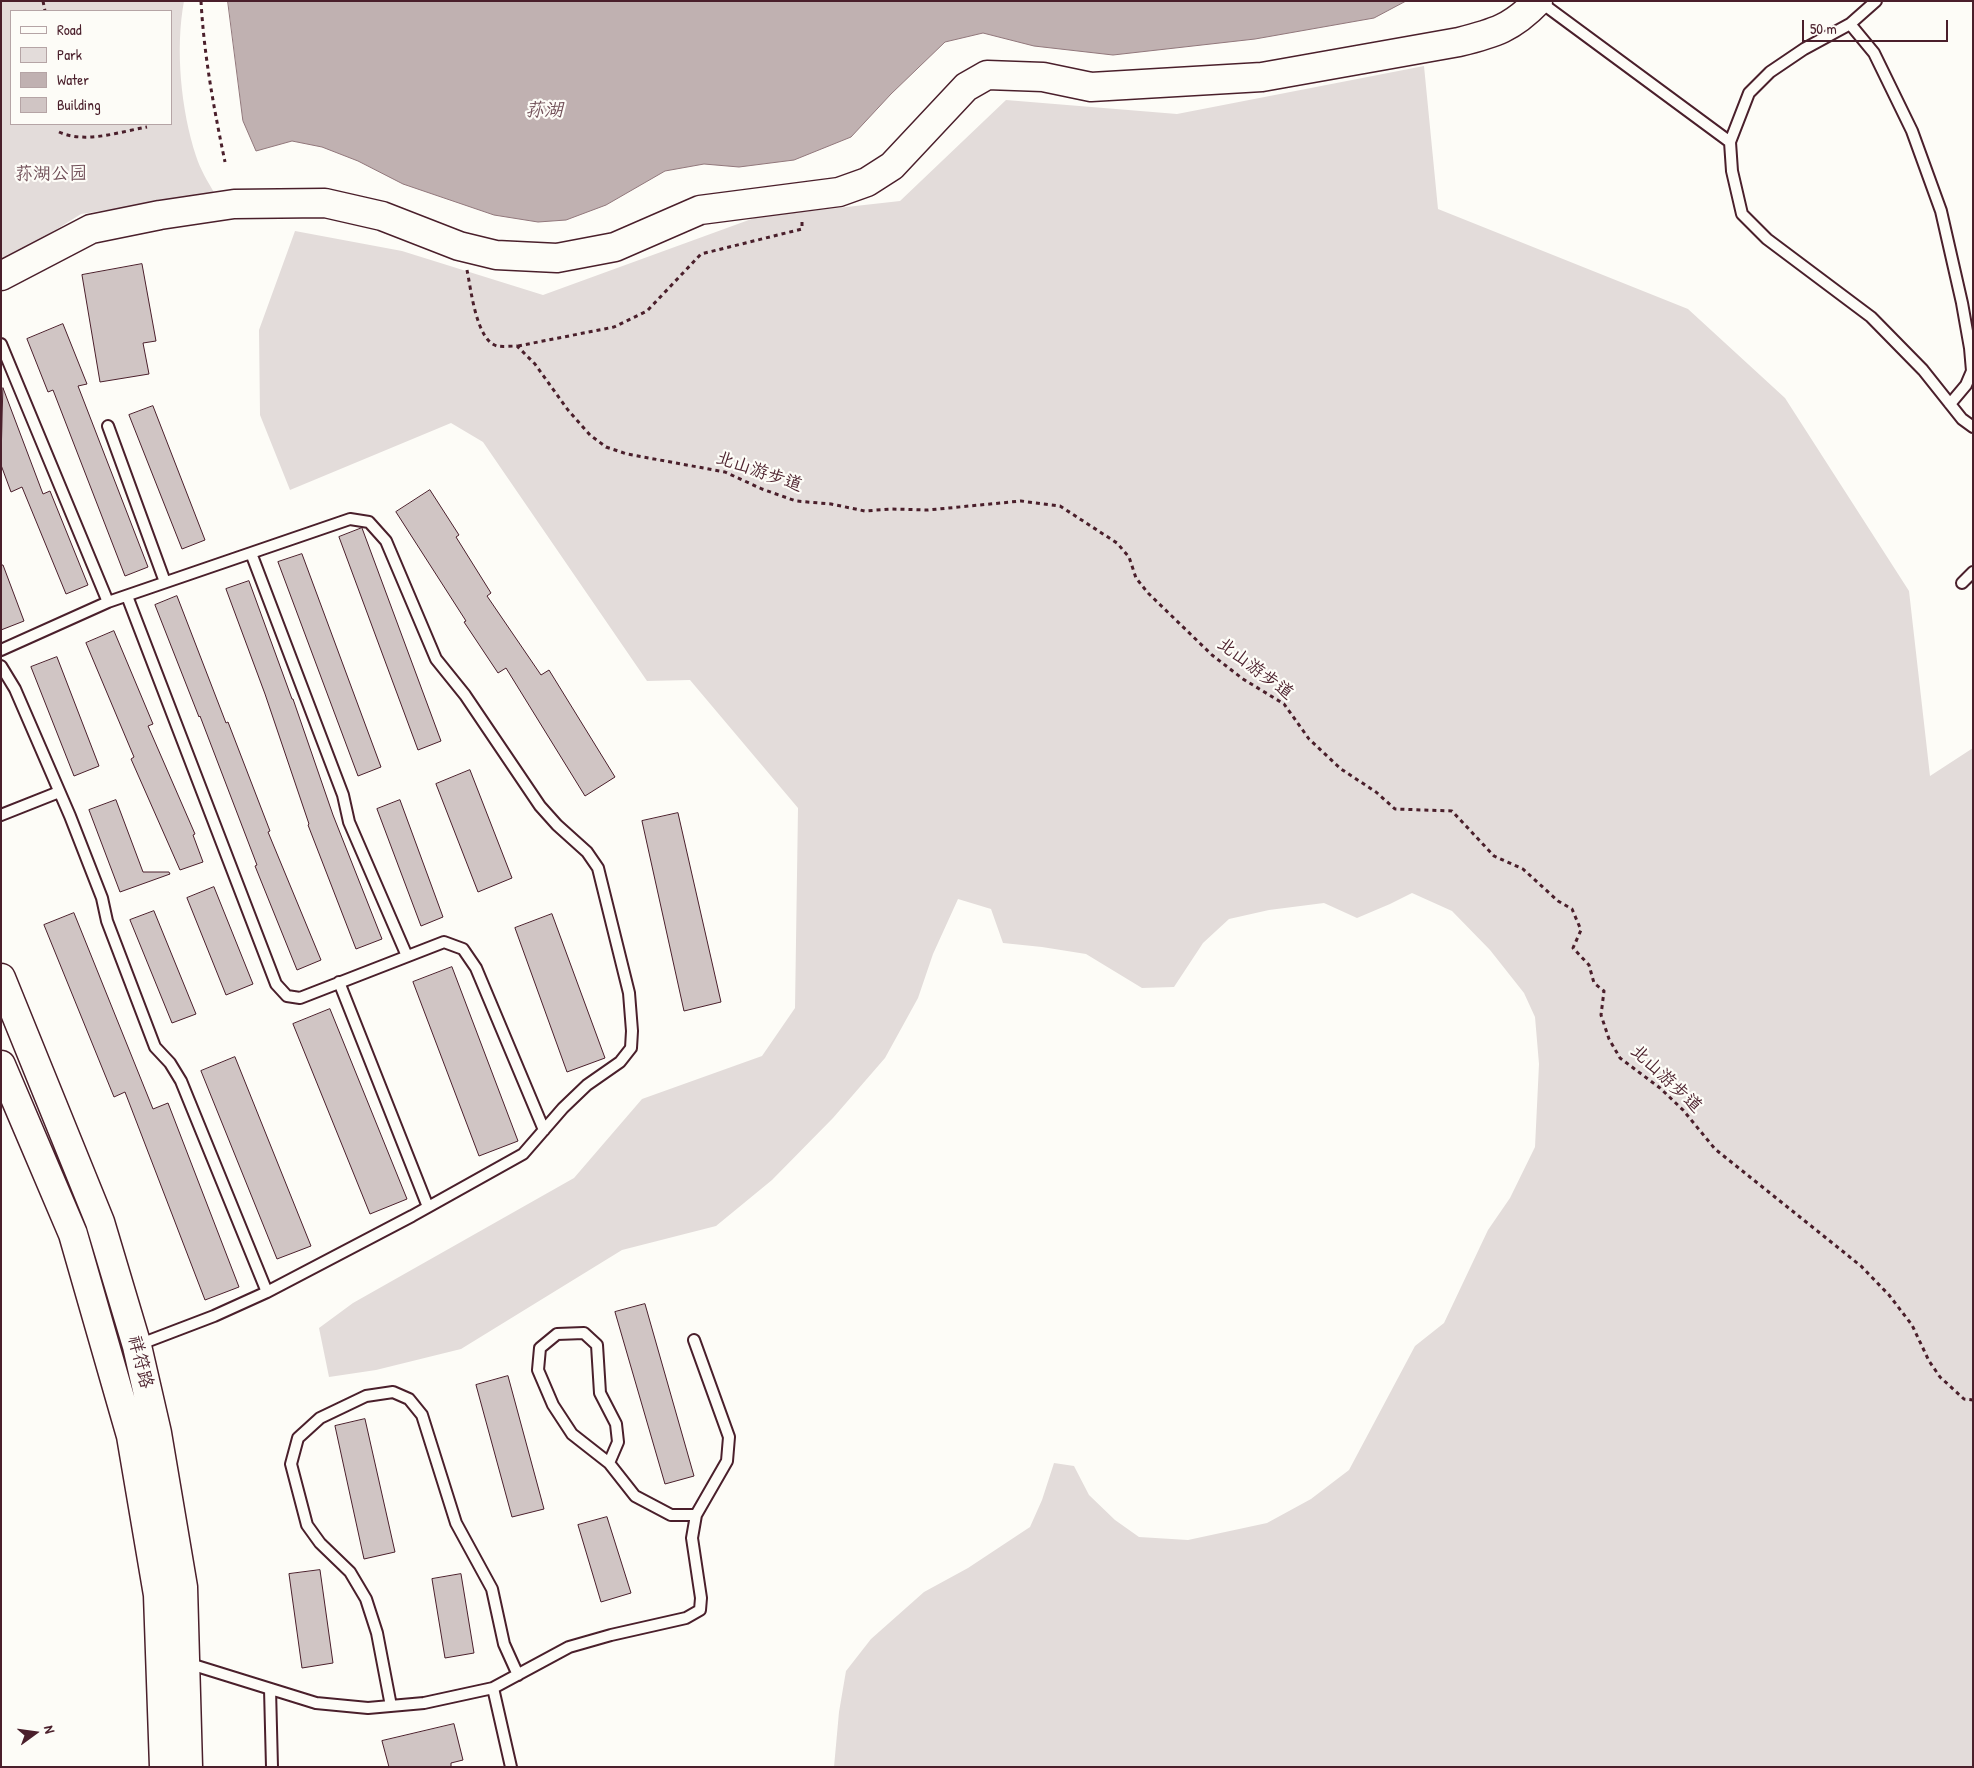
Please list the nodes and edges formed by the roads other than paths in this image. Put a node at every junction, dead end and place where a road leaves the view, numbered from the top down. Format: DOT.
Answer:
graph roads {
  1 [pos="1539,1"];
  2 [pos="1876,1"];
  3 [pos="1850,24"];
  4 [pos="1730,142"];
  5 [pos="1,276"];
  6 [pos="1,344"];
  7 [pos="1950,404"];
  8 [pos="108,426"];
  9 [pos="1973,427"];
  10 [pos="251,553"];
  11 [pos="1973,572"];
  12 [pos="165,582"];
  13 [pos="1962,583"];
  14 [pos="127,596"];
  15 [pos="108,602"];
  16 [pos="1,650"];
  17 [pos="1,666"];
  18 [pos="59,792"];
  19 [pos="1,815"];
  20 [pos="407,956"];
  21 [pos="1,978"];
  22 [pos="340,982"];
  23 [pos="1,1065"];
  24 [pos="544,1130"];
  25 [pos="428,1207"];
  26 [pos="267,1292"];
  27 [pos="694,1340"];
  28 [pos="137,1346"];
  29 [pos="609,1463"];
  30 [pos="696,1515"];
  31 [pos="186,1663"];
  32 [pos="518,1675"];
  33 [pos="492,1688"];
  34 [pos="270,1689"];
  35 [pos="391,1706"];
  36 [pos="164,1767"];
  37 [pos="188,1767"];
  38 [pos="272,1767"];
  39 [pos="511,1767"];
  1 -- 4 [label="lane"];
  1 -- 5 [label="main road"];
  2 -- 3 [label="lane"];
  3 -- 4 [label="lane"];
  3 -- 7 [label="lane"];
  4 -- 7 [label="lane"];
  6 -- 15 [label="lane"];
  7 -- 9 [label="lane"];
  8 -- 12 [label="lane"];
  10 -- 12 [label="lane"];
  10 -- 20 [label="lane"];
  10 -- 24 [label="lane"];
  11 -- 13 [label="lane"];
  12 -- 14 [label="lane"];
  14 -- 15 [label="lane"];
  14 -- 22 [label="lane"];
  15 -- 16 [label="lane"];
  17 -- 18 [label="lane"];
  18 -- 19 [label="lane"];
  18 -- 26 [label="lane"];
  20 -- 22 [label="lane"];
  20 -- 24 [label="lane"];
  21 -- 28 [label="main road, 祥符路"];
  22 -- 25 [label="lane"];
  23 -- 36 [label="main road, 祥符路"];
  24 -- 25 [label="lane"];
  25 -- 26 [label="lane"];
  26 -- 28 [label="lane"];
  27 -- 30 [label="lane"];
  28 -- 31 [label="main road, 祥符路"];
  29 -- 29 [label="lane"];
  29 -- 30 [label="lane"];
  30 -- 32 [label="lane"];
  31 -- 34 [label="lane"];
  31 -- 37 [label="main road, 祥符路"];
  32 -- 33 [label="lane"];
  32 -- 35 [label="lane"];
  33 -- 35 [label="lane"];
  33 -- 39 [label="lane"];
  34 -- 35 [label="lane"];
  34 -- 38 [label="lane"];
}
